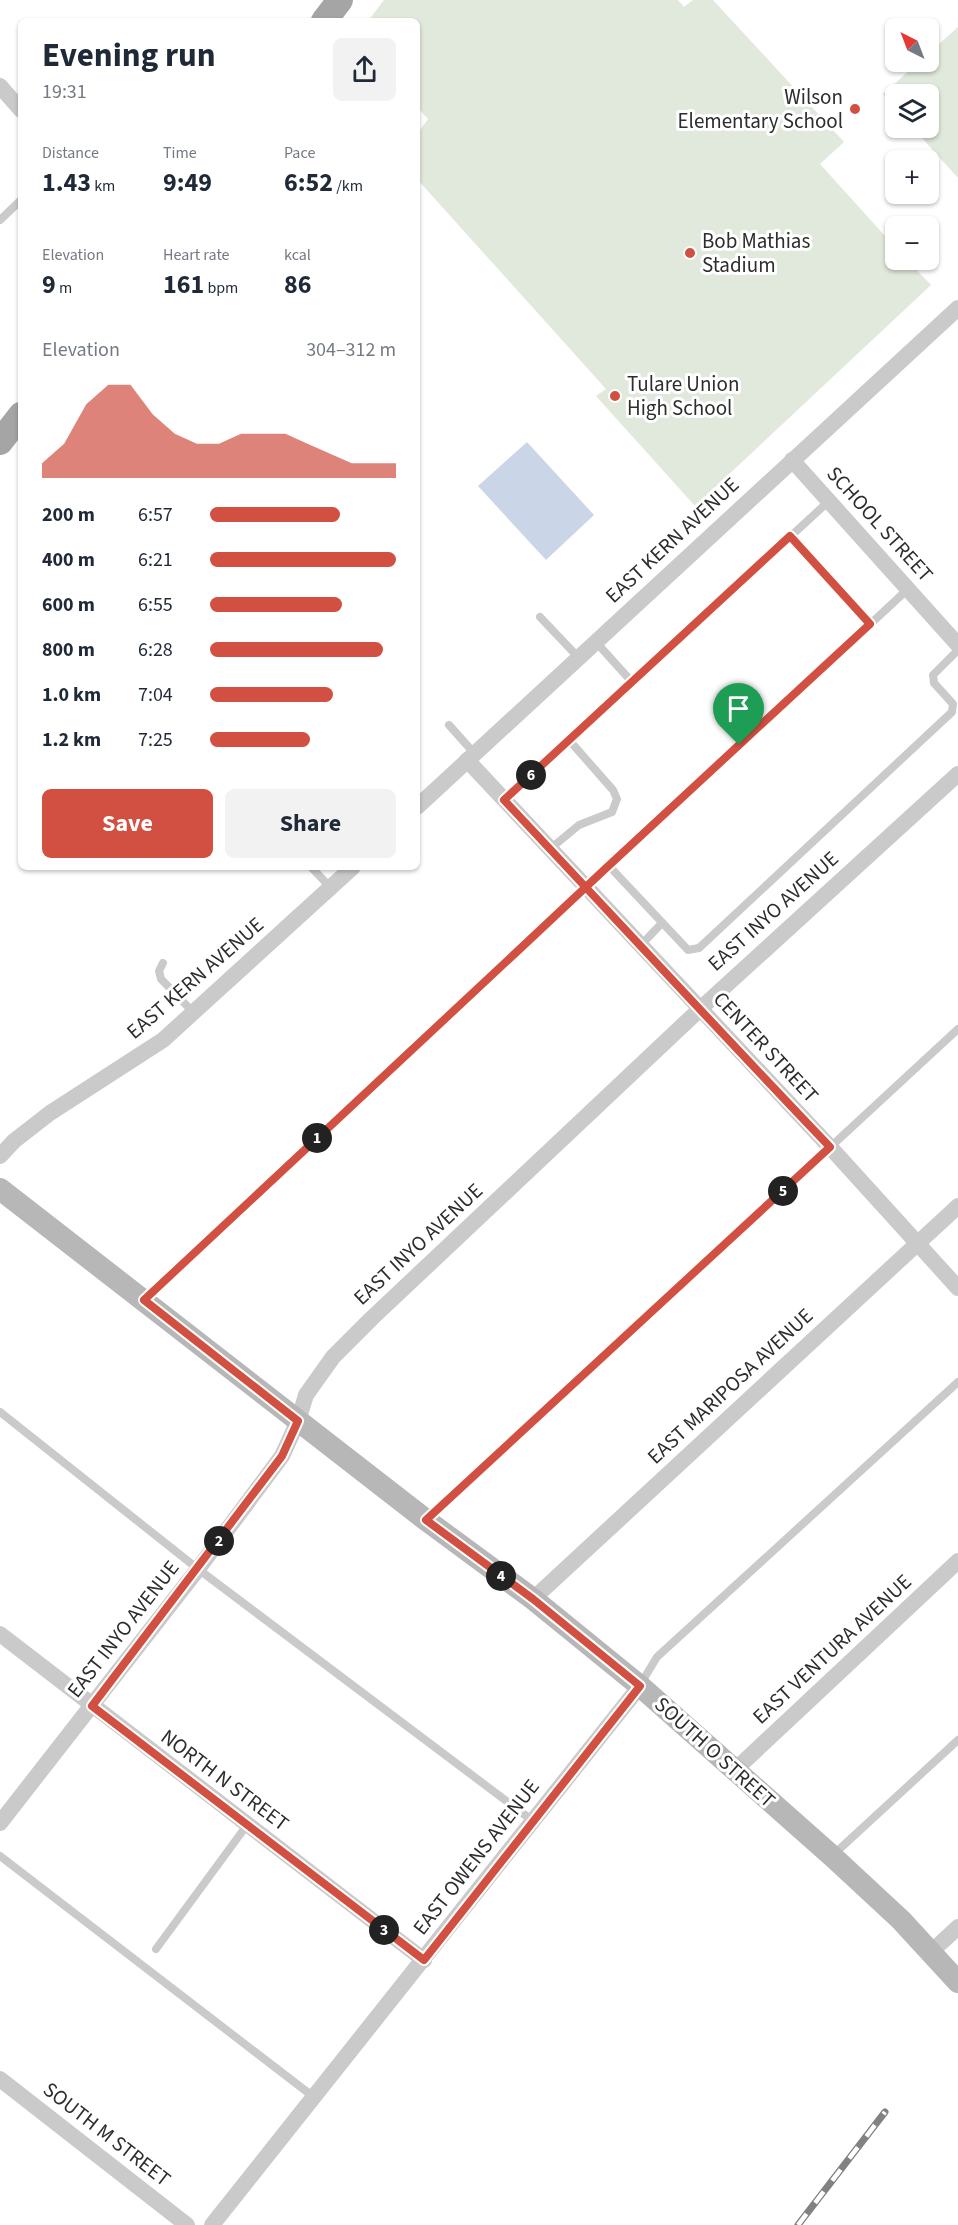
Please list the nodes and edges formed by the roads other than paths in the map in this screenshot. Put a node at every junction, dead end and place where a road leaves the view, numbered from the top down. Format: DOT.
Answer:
graph roads {
  1 [pos="340,0"];
  2 [pos="326,18"];
  3 [pos="0,86"];
  4 [pos="18,107"];
  5 [pos="18,203"];
  6 [pos="0,220"];
  7 [pos="958,308"];
  8 [pos="18,419"];
  9 [pos="0,442"];
  10 [pos="792,460"];
  11 [pos="829,501"];
  12 [pos="790,536"];
  13 [pos="908,589"];
  14 [pos="540,617"];
  15 [pos="870,624"];
  16 [pos="596,641"];
  17 [pos="958,645"];
  18 [pos="958,650"];
  19 [pos="578,657"];
  20 [pos="632,682"];
  21 [pos="449,725"];
  22 [pos="569,740"];
  23 [pos="471,756"];
  24 [pos="958,774"];
  25 [pos="504,800"];
  26 [pos="420,804"];
  27 [pos="550,849"];
  28 [pos="609,866"];
  29 [pos="314,870"];
  30 [pos="350,870"];
  31 [pos="331,888"];
  32 [pos="586,888"];
  33 [pos="662,923"];
  34 [pos="640,946"];
  35 [pos="163,963"];
  36 [pos="699,1010"];
  37 [pos="194,1013"];
  38 [pos="958,1029"];
  39 [pos="830,1147"];
  40 [pos="0,1155"];
  41 [pos="0,1189"];
  42 [pos="958,1206"];
  43 [pos="918,1243"];
  44 [pos="958,1288"];
  45 [pos="144,1300"];
  46 [pos="958,1382"];
  47 [pos="0,1412"];
  48 [pos="298,1421"];
  49 [pos="426,1520"];
  50 [pos="958,1561"];
  51 [pos="198,1569"];
  52 [pos="533,1599"];
  53 [pos="0,1634"];
  54 [pos="640,1686"];
  55 [pos="92,1706"];
  56 [pos="958,1740"];
  57 [pos="736,1769"];
  58 [pos="533,1821"];
  59 [pos="0,1823"];
  60 [pos="247,1825"];
  61 [pos="0,1856"];
  62 [pos="832,1856"];
  63 [pos="958,1927"];
  64 [pos="156,1949"];
  65 [pos="931,1952"];
  66 [pos="424,1960"];
  67 [pos="958,1982"];
  68 [pos="0,2079"];
  69 [pos="315,2098"];
  70 [pos="187,2225"];
  71 [pos="212,2225"];
  1 -- 2 [label="main road"];
  3 -- 4 [label="street"];
  5 -- 6 [label="lane"];
  7 -- 10 [label="street, EAST KERN AVENUE"];
  8 -- 9 [label="main road"];
  10 -- 11 [label="street, SCHOOL STREET"];
  10 -- 16 [label="street, EAST KERN AVENUE"];
  11 -- 12 [label="lane"];
  11 -- 13 [label="street, SCHOOL STREET"];
  12 -- 15 [label="lane"];
  12 -- 20 [label="lane"];
  13 -- 15 [label="lane"];
  13 -- 17 [label="street, SCHOOL STREET"];
  14 -- 19 [label="lane"];
  15 -- 28 [label="lane"];
  16 -- 19 [label="street, EAST KERN AVENUE"];
  16 -- 20 [label="lane"];
  18 -- 33 [label="lane"];
  19 -- 23 [label="street, EAST KERN AVENUE"];
  20 -- 22 [label="lane"];
  21 -- 23 [label="lane"];
  22 -- 25 [label="lane"];
  22 -- 27 [label="lane"];
  23 -- 25 [label="street, CENTER STREET"];
  23 -- 26 [label="street, EAST KERN AVENUE"];
  24 -- 36 [label="street, EAST INYO AVENUE"];
  25 -- 27 [label="street, CENTER STREET"];
  27 -- 32 [label="street, CENTER STREET"];
  28 -- 32 [label="lane"];
  28 -- 33 [label="lane"];
  29 -- 31 [label="lane"];
  30 -- 31 [label="street, EAST KERN AVENUE"];
  31 -- 37 [label="street, EAST KERN AVENUE"];
  32 -- 34 [label="street, CENTER STREET"];
  32 -- 45 [label="lane"];
  33 -- 34 [label="lane"];
  34 -- 36 [label="street, CENTER STREET"];
  35 -- 37 [label="lane"];
  36 -- 39 [label="street, CENTER STREET"];
  36 -- 48 [label="street, EAST INYO AVENUE"];
  37 -- 40 [label="street, EAST KERN AVENUE"];
  38 -- 39 [label="lane"];
  39 -- 43 [label="street, CENTER STREET"];
  39 -- 49 [label="lane"];
  41 -- 45 [label="main road, SOUTH O STREET"];
  42 -- 43 [label="street, EAST MARIPOSA AVENUE"];
  43 -- 44 [label="street, CENTER STREET"];
  43 -- 52 [label="street, EAST MARIPOSA AVENUE"];
  45 -- 48 [label="main road, SOUTH O STREET"];
  46 -- 54 [label="lane"];
  47 -- 51 [label="lane"];
  48 -- 49 [label="main road, SOUTH O STREET"];
  48 -- 51 [label="street, EAST INYO AVENUE"];
  49 -- 52 [label="main road, SOUTH O STREET"];
  50 -- 57 [label="street, EAST VENTURA AVENUE"];
  51 -- 55 [label="street, EAST INYO AVENUE"];
  51 -- 58 [label="lane"];
  52 -- 54 [label="main road, SOUTH O STREET"];
  53 -- 55 [label="street, NORTH N STREET"];
  54 -- 57 [label="main road, SOUTH O STREET"];
  54 -- 58 [label="street, EAST OWENS AVENUE"];
  55 -- 59 [label="street, EAST INYO AVENUE"];
  55 -- 60 [label="street, NORTH N STREET"];
  56 -- 62 [label="lane"];
  57 -- 62 [label="main road, SOUTH O STREET"];
  58 -- 66 [label="street, EAST OWENS AVENUE"];
  60 -- 64 [label="lane"];
  60 -- 66 [label="street, NORTH N STREET"];
  61 -- 69 [label="lane"];
  62 -- 65 [label="main road, SOUTH O STREET"];
  63 -- 65 [label="street"];
  65 -- 67 [label="main road, SOUTH O STREET"];
  66 -- 69 [label="street, EAST OWENS AVENUE"];
  68 -- 70 [label="street, SOUTH M STREET"];
  69 -- 71 [label="street, EAST OWENS AVENUE"];
}
